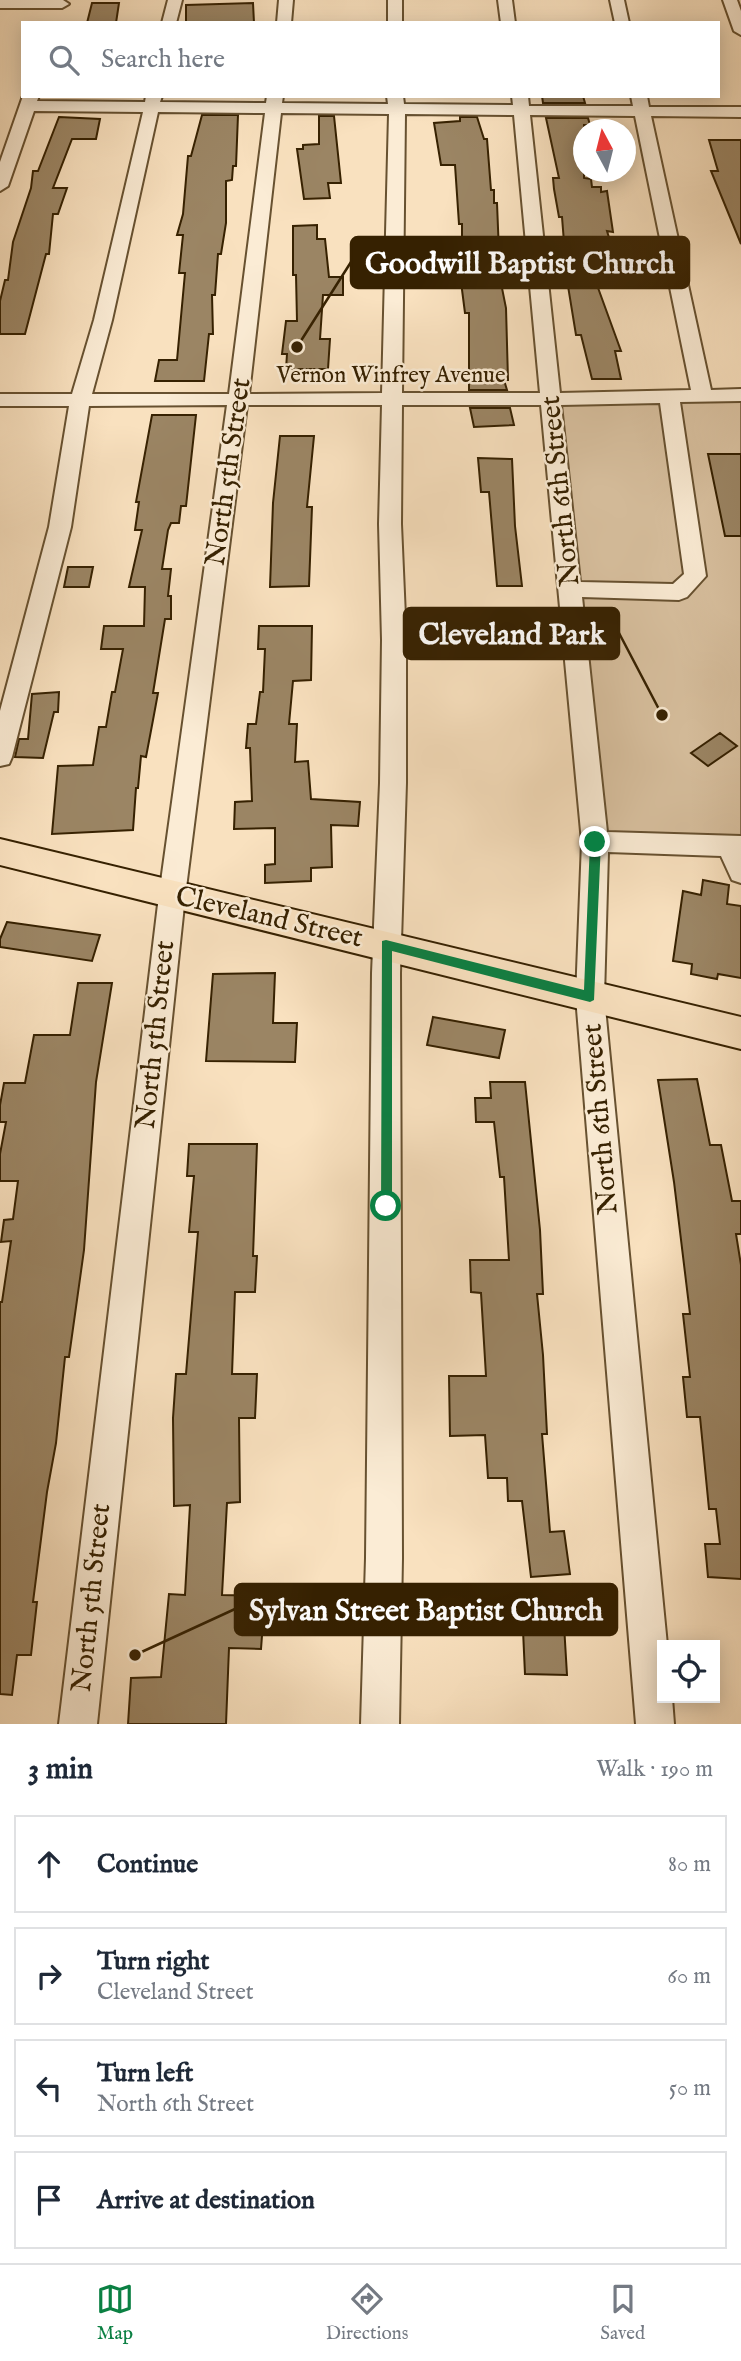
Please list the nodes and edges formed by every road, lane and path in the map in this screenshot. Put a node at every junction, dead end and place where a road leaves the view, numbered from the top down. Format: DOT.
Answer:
graph roads {
  1 [pos="174,0"];
  2 [pos="286,0"];
  3 [pos="395,0"];
  4 [pos="505,0"];
  5 [pos="617,0"];
  6 [pos="730,0"];
  7 [pos="63,2"];
  8 [pos="0,4"];
  9 [pos="57,21"];
  10 [pos="169,21"];
  11 [pos="284,21"];
  12 [pos="395,21"];
  13 [pos="508,21"];
  14 [pos="622,21"];
  15 [pos="741,31"];
  16 [pos="30,101"];
  17 [pos="152,102"];
  18 [pos="274,102"];
  19 [pos="396,103"];
  20 [pos="521,104"];
  21 [pos="640,104"];
  22 [pos="741,112"];
  23 [pos="0,186"];
  24 [pos="702,395"];
  25 [pos="741,395"];
  26 [pos="669,396"];
  27 [pos="552,399"];
  28 [pos="0,400"];
  29 [pos="80,400"];
  30 [pos="238,400"];
  31 [pos="394,400"];
  32 [pos="570,589"];
  33 [pos="0,757"];
  34 [pos="595,842"];
  35 [pos="736,846"];
  36 [pos="0,852"];
  37 [pos="741,873"];
  38 [pos="172,896"];
  39 [pos="386,944"];
  40 [pos="590,997"];
  41 [pos="741,1033"];
  42 [pos="78,1724"];
  43 [pos="380,1724"];
  44 [pos="655,1724"];
  1 -- 10 [label="lane"];
  2 -- 11 [label="street"];
  3 -- 12 [label="street"];
  4 -- 13 [label="street"];
  5 -- 14 [label="street"];
  6 -- 15 [label="street"];
  7 -- 8 [label="street"];
  7 -- 9 [label="street"];
  16 -- 17 [label="street"];
  16 -- 23 [label="street"];
  17 -- 18 [label="street"];
  17 -- 29 [label="lane"];
  18 -- 19 [label="street"];
  18 -- 30 [label="street, North 5th Street"];
  19 -- 20 [label="street"];
  19 -- 31 [label="street"];
  20 -- 21 [label="street"];
  20 -- 27 [label="street, North 6th Street"];
  21 -- 22 [label="street"];
  21 -- 24 [label="street"];
  24 -- 25 [label="street, Vernon Winfrey Avenue"];
  24 -- 26 [label="street, Vernon Winfrey Avenue"];
  26 -- 27 [label="street, Vernon Winfrey Avenue"];
  26 -- 32 [label="street"];
  27 -- 31 [label="street, Vernon Winfrey Avenue"];
  27 -- 32 [label="street, North 6th Street"];
  28 -- 29 [label="street, Vernon Winfrey Avenue"];
  29 -- 30 [label="street, Vernon Winfrey Avenue"];
  29 -- 33 [label="street"];
  30 -- 31 [label="street, Vernon Winfrey Avenue"];
  30 -- 38 [label="street, North 5th Street"];
  31 -- 39 [label="lane"];
  32 -- 34 [label="street, North 6th Street"];
  34 -- 35 [label="street"];
  34 -- 40 [label="street, North 6th Street"];
  35 -- 37 [label="street"];
  36 -- 38 [label="main road, Cleveland Street"];
  38 -- 39 [label="main road, Cleveland Street"];
  38 -- 42 [label="street, North 5th Street"];
  39 -- 40 [label="main road, Cleveland Street"];
  39 -- 43 [label="lane"];
  40 -- 41 [label="main road, Cleveland Street"];
  40 -- 44 [label="street, North 6th Street"];
}
